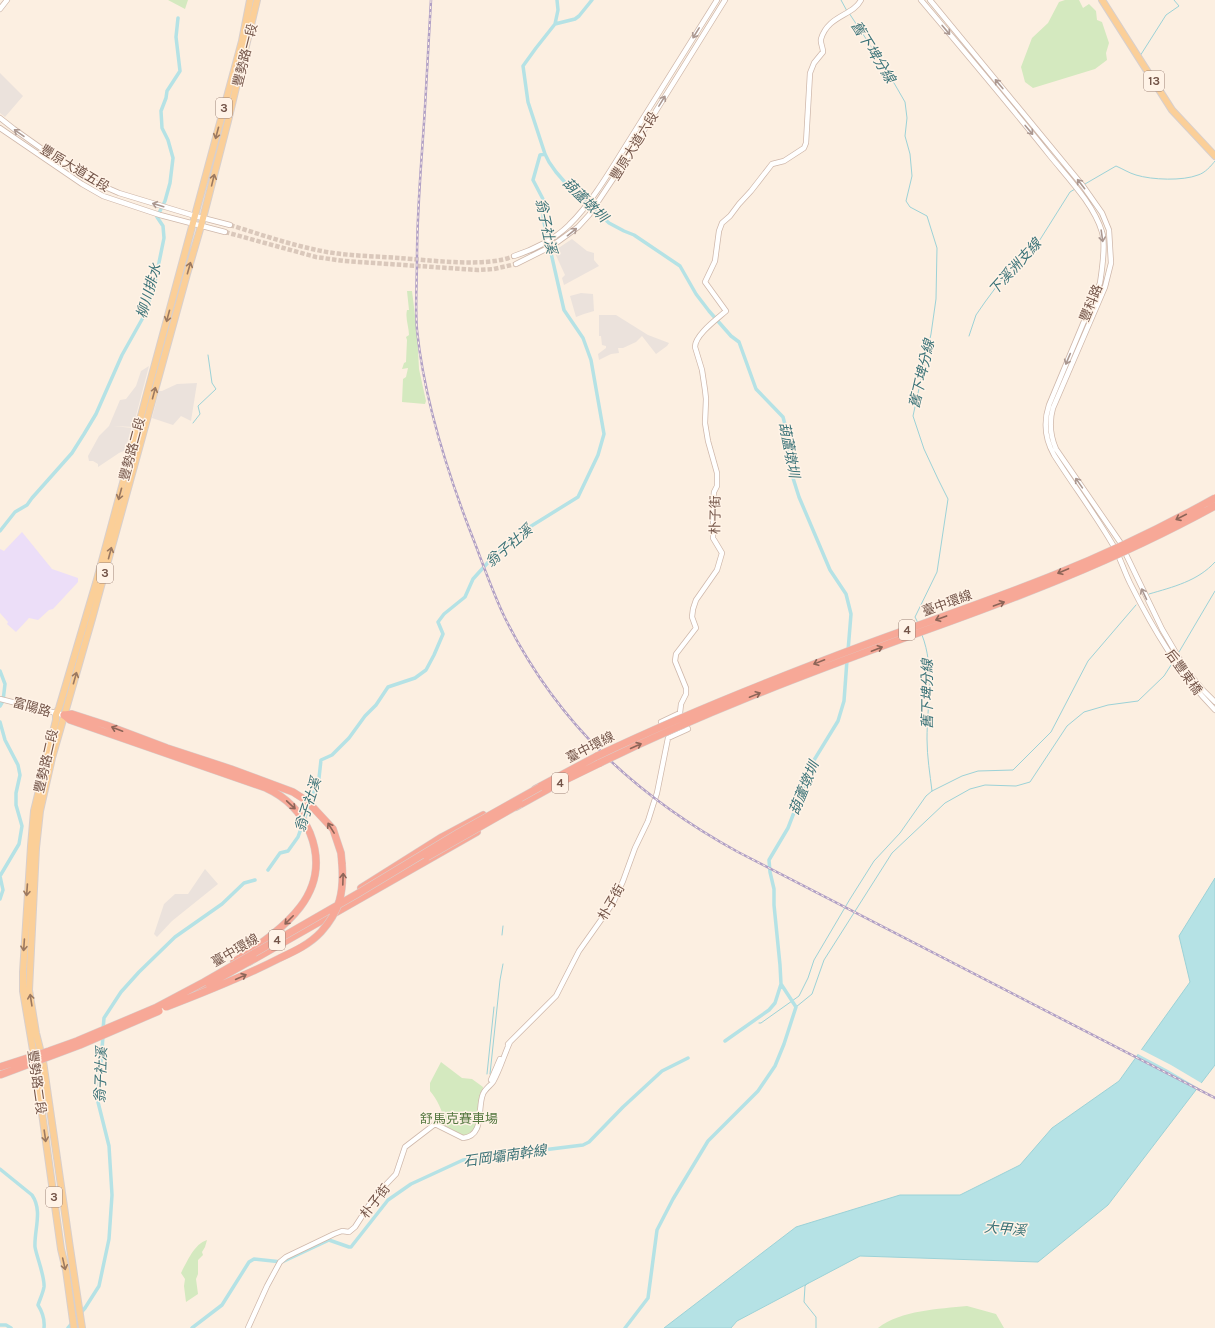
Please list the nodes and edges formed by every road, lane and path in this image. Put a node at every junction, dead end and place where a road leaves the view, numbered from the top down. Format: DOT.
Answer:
graph roads {
  1 [pos="7,0"];
  2 [pos="250,0"];
  3 [pos="257,0"];
  4 [pos="717,0"];
  5 [pos="725,0"];
  6 [pos="861,0"];
  7 [pos="922,0"];
  8 [pos="930,0"];
  9 [pos="1102,0"];
  10 [pos="0,9"];
  11 [pos="0,118"];
  12 [pos="0,128"];
  13 [pos="1215,156"];
  14 [pos="195,216"];
  15 [pos="203,218"];
  16 [pos="192,224"];
  17 [pos="201,226"];
  18 [pos="230,226"];
  19 [pos="225,232"];
  20 [pos="514,256"];
  21 [pos="516,264"];
  22 [pos="1215,498"];
  23 [pos="1215,506"];
  24 [pos="1162,629"];
  25 [pos="1156,632"];
  26 [pos="0,699"];
  27 [pos="1215,702"];
  28 [pos="1215,710"];
  29 [pos="680,713"];
  30 [pos="56,714"];
  31 [pos="64,715"];
  32 [pos="668,738"];
  33 [pos="166,751"];
  34 [pos="540,787"];
  35 [pos="520,804"];
  36 [pos="306,922"];
  37 [pos="204,982"];
  38 [pos="163,1009"];
  39 [pos="0,1067"];
  40 [pos="0,1075"];
  41 [pos="82,1327"];
  42 [pos="74,1328"];
  43 [pos="248,1328"];
  1 -- 10 [label="street"];
  2 -- 14 [label="main road, 豐勢路一段 / 3, one-way"];
  15 -- 3 [label="main road, 豐勢路一段 / 3, one-way"];
  4 -- 20 [label="street, 豐原大道六段, one-way"];
  21 -- 5 [label="street, 豐原大道六段, one-way"];
  6 -- 29 [label="street, 朴子街"];
  7 -- 25 [label="street, 豐科路, one-way"];
  24 -- 8 [label="street, 豐科路, one-way"];
  9 -- 13 [label="main road, 13"];
  14 -- 11 [label="street, 豐原大道五段, one-way"];
  12 -- 16 [label="street, 豐原大道五段"];
  14 -- 15 [label="street, 豐原大道五段"];
  14 -- 16 [label="main road, 豐勢路一段 / 3"];
  15 -- 17 [label="main road, 豐勢路一段 / 3"];
  15 -- 18 [label="street"];
  16 -- 17 [label="street, 豐原大道五段"];
  16 -- 30 [label="main road, 豐勢路二段 / 3, one-way"];
  17 -- 19 [label="street"];
  31 -- 17 [label="main road, 豐勢路二段 / 3, one-way"];
  22 -- 34 [label="highway, 臺中環線 / 4, one-way, bridge"];
  35 -- 23 [label="highway, 臺中環線 / 4, one-way, bridge"];
  24 -- 27 [label="street, 后豐東橋"];
  25 -- 28 [label="street, 后豐東橋"];
  26 -- 30 [label="street, 富陽路"];
  29 -- 32 [label="street"];
  29 -- 32 [label="street"];
  30 -- 31 [label="street, 富陽路"];
  30 -- 42 [label="main road, 豐勢路二段 / 3, one-way"];
  31 -- 33 [label="highway"];
  41 -- 31 [label="main road, 豐勢路二段 / 3, one-way"];
  32 -- 43 [label="street, 朴子街"];
  33 -- 37 [label="highway, one-way, bridge"];
  38 -- 33 [label="highway, one-way, bridge"];
  34 -- 36 [label="highway, bridge"];
  34 -- 37 [label="highway, 臺中環線 / 4, bridge"];
  35 -- 38 [label="highway, 臺中環線 / 4, bridge"];
  35 -- 38 [label="highway, bridge"];
  37 -- 39 [label="highway, 臺中環線 / 4, bridge"];
  38 -- 40 [label="highway, 臺中環線 / 4, bridge"];
}
